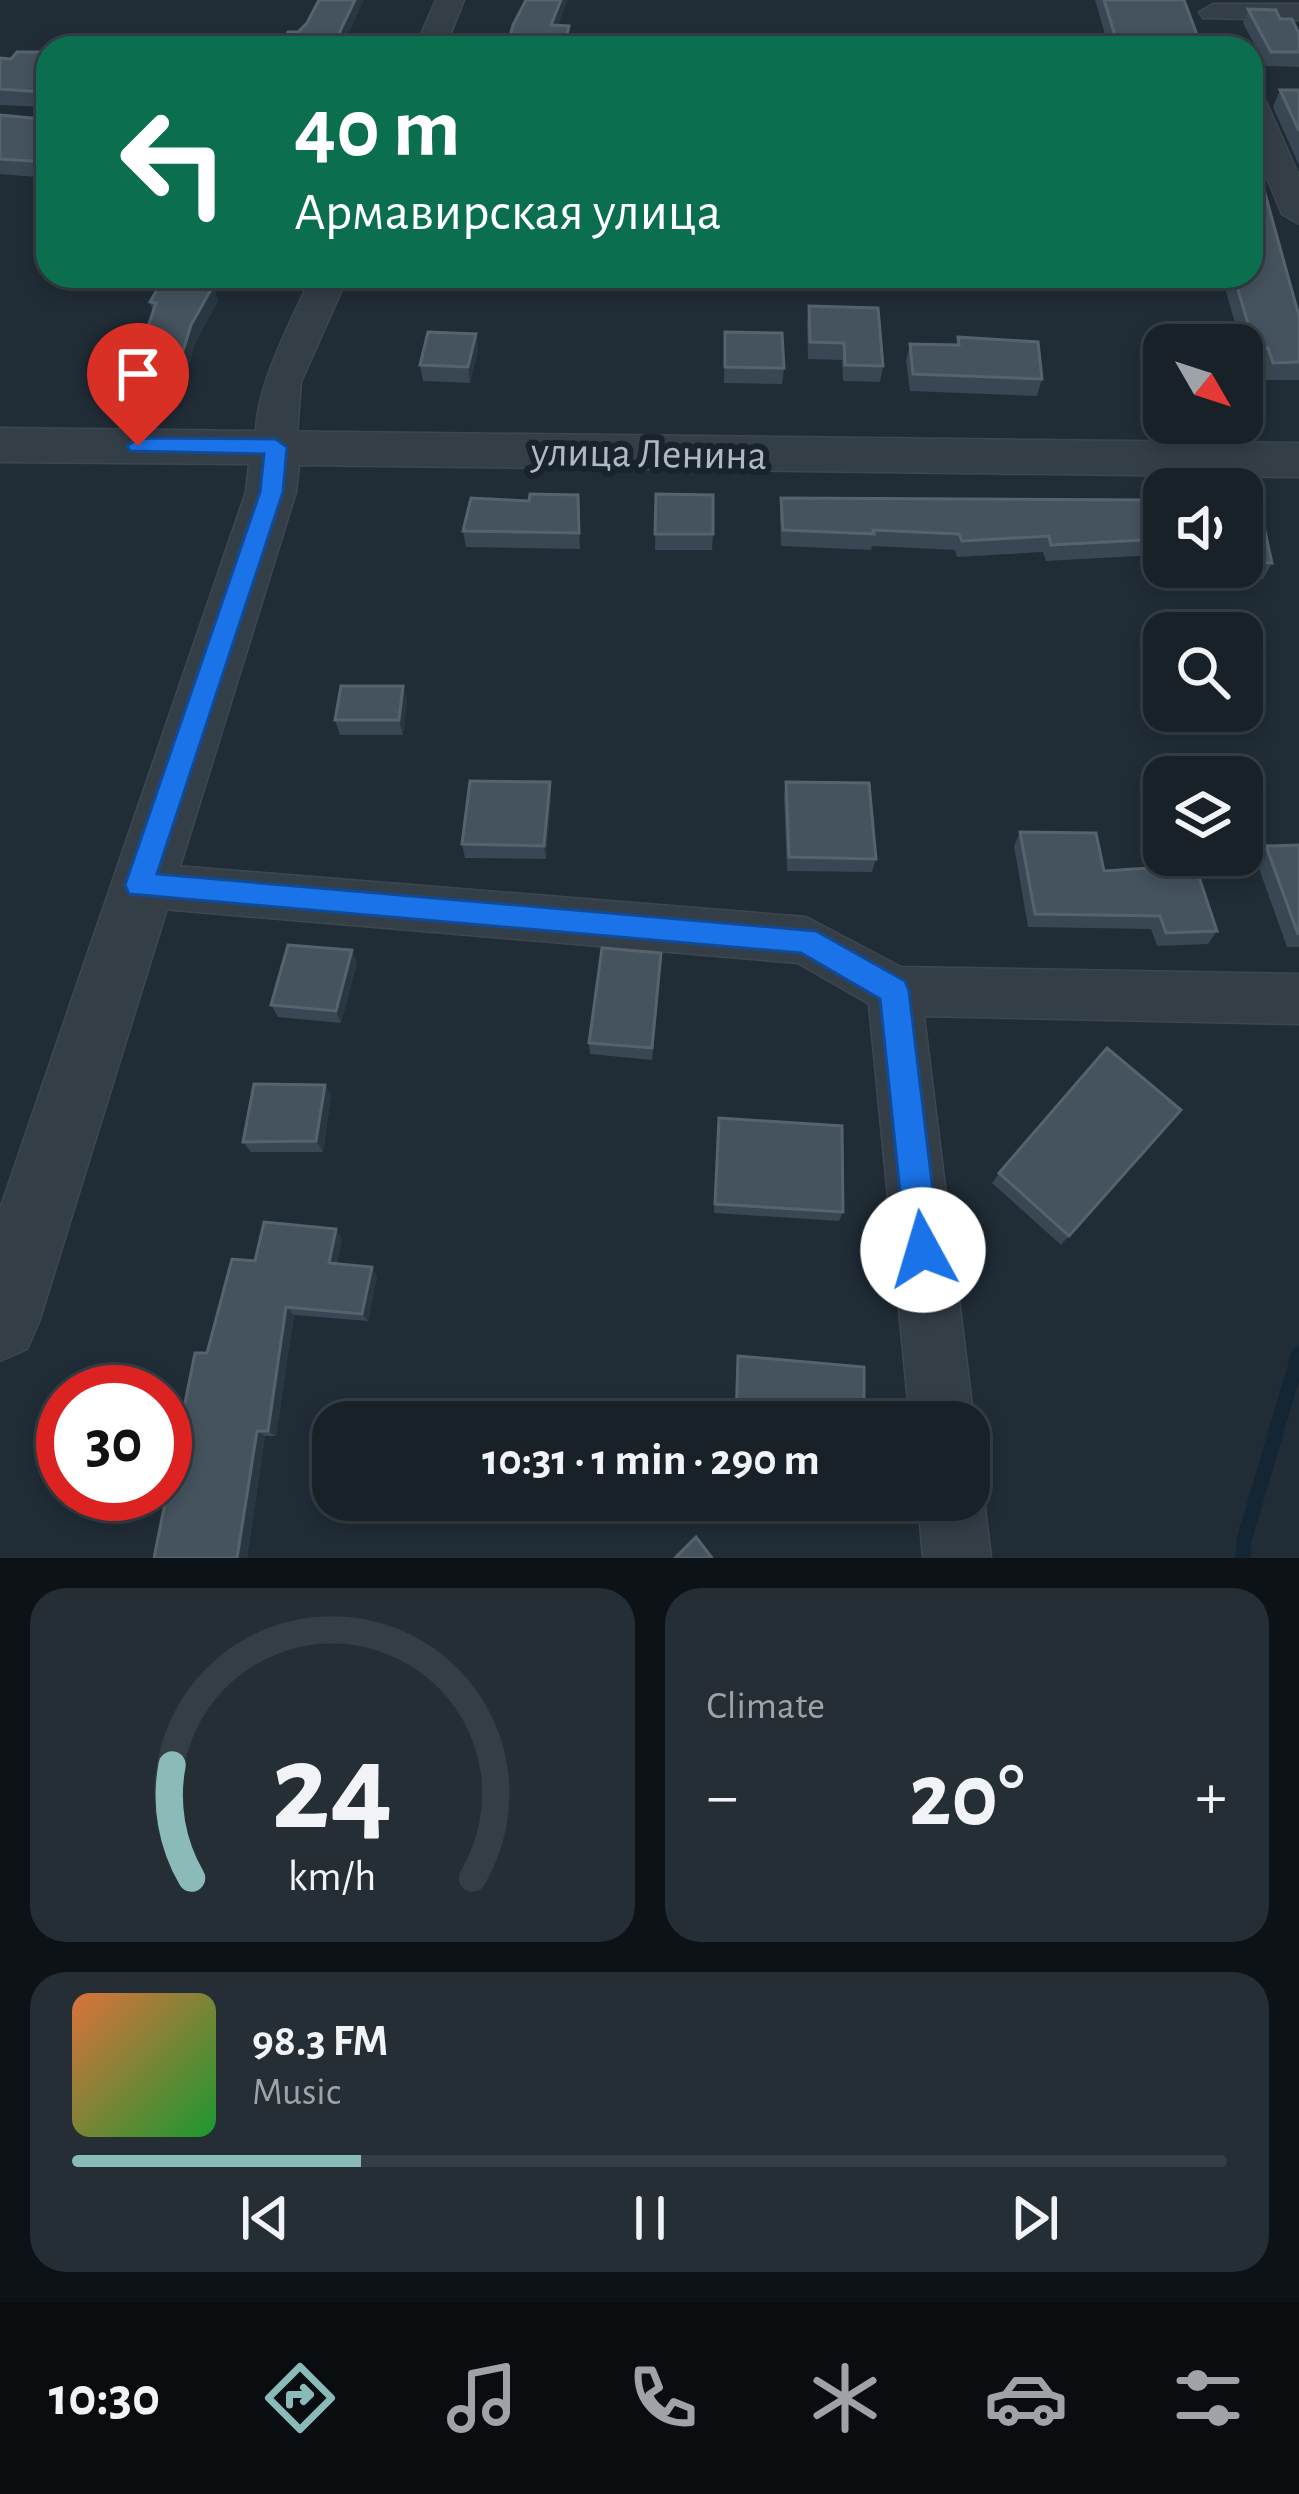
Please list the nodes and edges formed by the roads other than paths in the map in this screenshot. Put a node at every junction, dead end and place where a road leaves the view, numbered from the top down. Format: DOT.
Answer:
graph roads {
  1 [pos="451,0"];
  2 [pos="1210,6"];
  3 [pos="1299,12"];
  4 [pos="435,36"];
  5 [pos="1223,36"];
  6 [pos="1263,130"];
  7 [pos="1299,214"];
  8 [pos="324,288"];
  9 [pos="0,445"];
  10 [pos="276,447"];
  11 [pos="1299,460"];
  12 [pos="139,885"];
  13 [pos="894,991"];
  14 [pos="1299,999"];
  15 [pos="0,1322"];
  16 [pos="940,1401"];
  17 [pos="953,1521"];
  18 [pos="957,1558"];
  1 -- 4 [label="street"];
  2 -- 3 [label="street"];
  2 -- 5 [label="street"];
  6 -- 7 [label="street"];
  8 -- 10 [label="street"];
  9 -- 10 [label="street, улица Ленина"];
  10 -- 11 [label="street, улица Ленина"];
  10 -- 12 [label="street"];
  12 -- 13 [label="street"];
  12 -- 15 [label="street"];
  13 -- 14 [label="street"];
  13 -- 16 [label="street"];
  17 -- 18 [label="street"];
}
